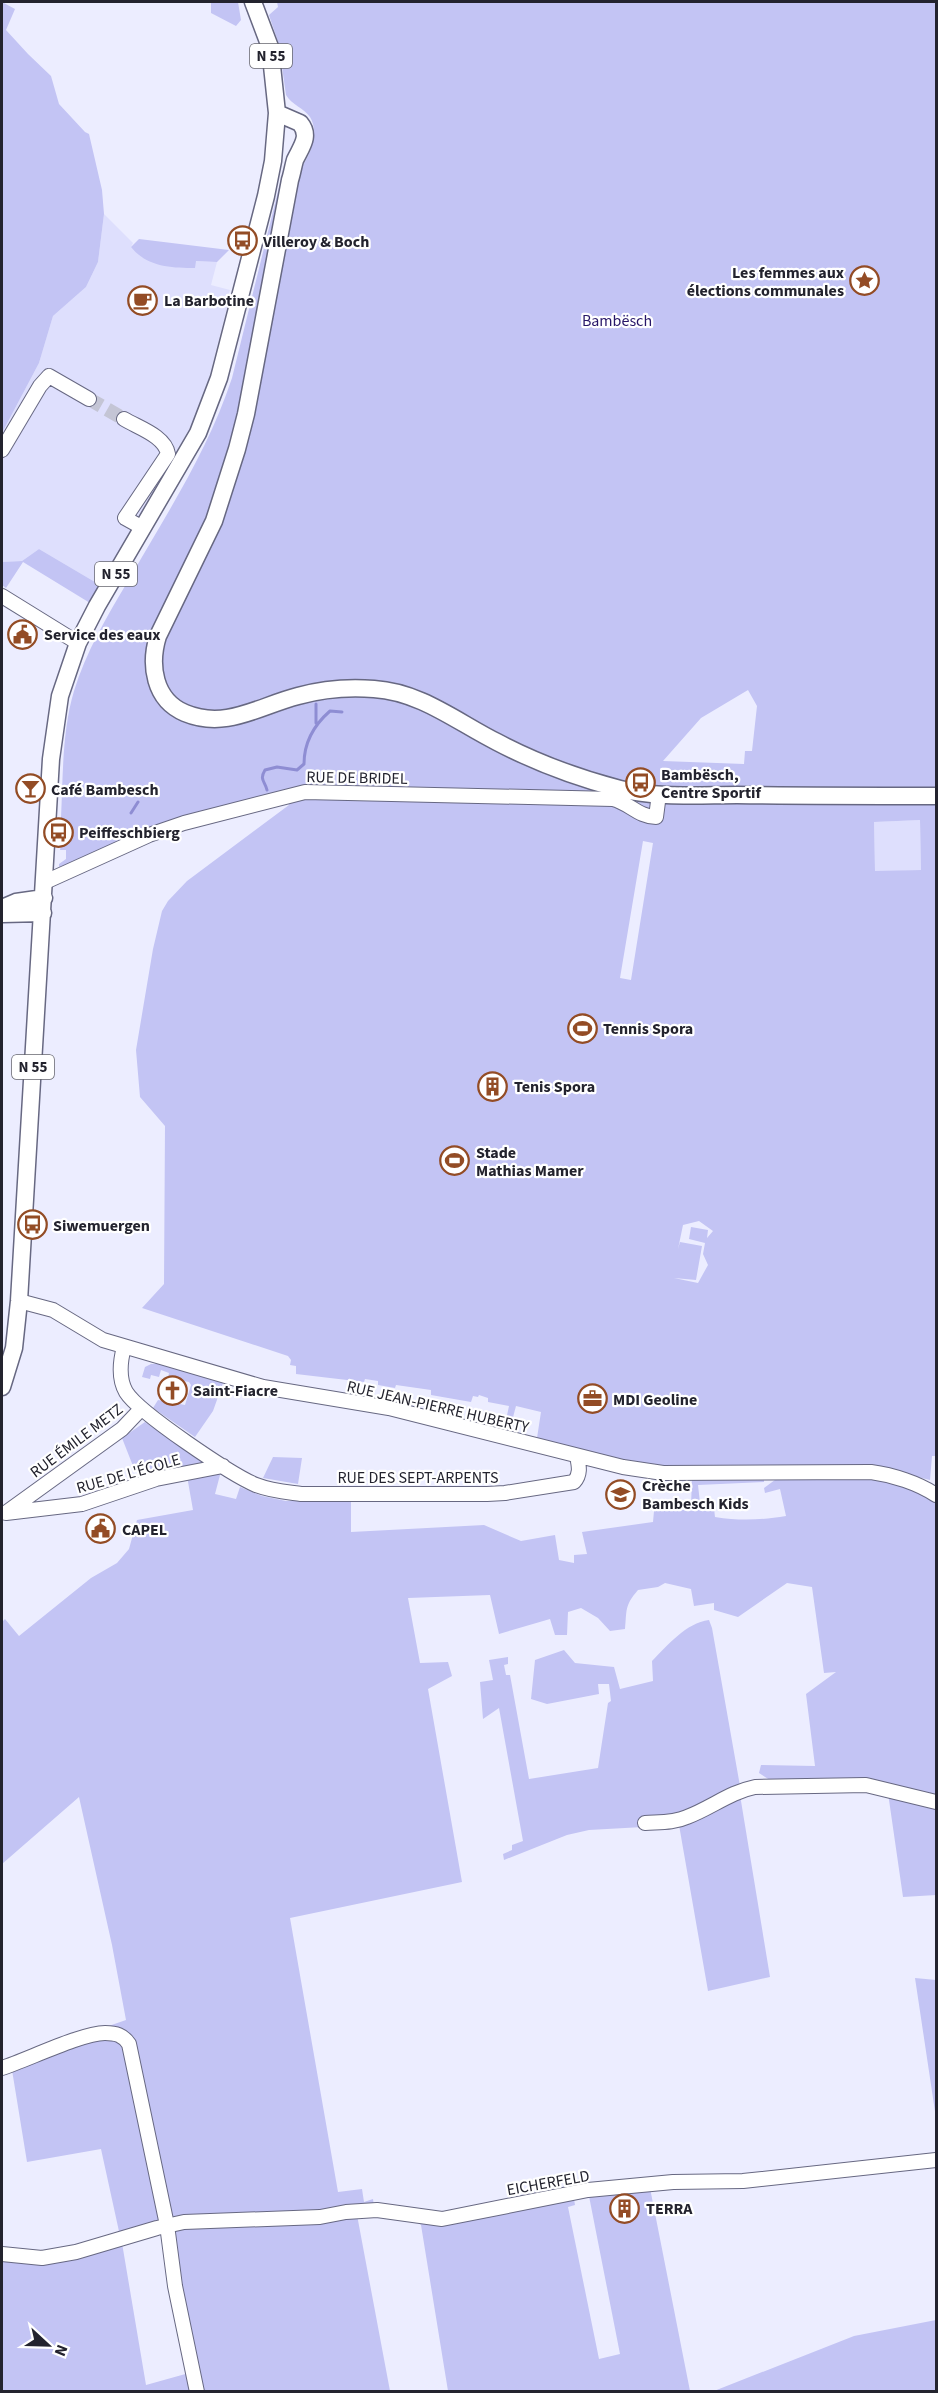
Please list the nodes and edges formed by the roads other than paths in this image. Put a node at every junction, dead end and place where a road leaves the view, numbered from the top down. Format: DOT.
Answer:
graph roads {
  1 [pos="253,2"];
  2 [pos="277,113"];
  3 [pos="88,399"];
  4 [pos="124,420"];
  5 [pos="2,450"];
  6 [pos="143,528"];
  7 [pos="2,596"];
  8 [pos="78,643"];
  9 [pos="659,794"];
  10 [pos="936,796"];
  11 [pos="44,898"];
  12 [pos="2,908"];
  13 [pos="2,914"];
  14 [pos="19,1301"];
  15 [pos="124,1347"];
  16 [pos="2,1387"];
  17 [pos="141,1409"];
  18 [pos="577,1456"];
  19 [pos="223,1466"];
  20 [pos="936,1494"];
  21 [pos="4,1515"];
  22 [pos="936,1802"];
  23 [pos="645,1823"];
  24 [pos="2,2068"];
  25 [pos="936,2160"];
  26 [pos="167,2225"];
  27 [pos="2,2254"];
  28 [pos="197,2391"];
  1 -- 2 [label="main road, N 55"];
  2 -- 6 [label="main road, N 55"];
  2 -- 9 [label="main road"];
  3 -- 5 [label="street"];
  4 -- 6 [label="street"];
  6 -- 8 [label="main road, N 55"];
  7 -- 8 [label="street"];
  8 -- 11 [label="main road, N 55"];
  9 -- 10 [label="main road"];
  9 -- 11 [label="street, RUE DE BRIDEL"];
  11 -- 12 [label="main road"];
  11 -- 13 [label="main road"];
  11 -- 14 [label="main road, N 55"];
  14 -- 15 [label="street, RUE JEAN-PIERRE HUBERTY"];
  14 -- 16 [label="main road, N 55"];
  15 -- 17 [label="street, RUE DES SEPT-ARPENTS"];
  15 -- 18 [label="street, RUE JEAN-PIERRE HUBERTY"];
  17 -- 19 [label="street, RUE DES SEPT-ARPENTS"];
  17 -- 21 [label="street, RUE ÉMILE METZ"];
  18 -- 19 [label="street, RUE DES SEPT-ARPENTS"];
  18 -- 20 [label="street"];
  19 -- 21 [label="street, RUE DE L'ÉCOLE"];
  22 -- 23 [label="street"];
  24 -- 26 [label="street"];
  25 -- 26 [label="street, EICHERFELD"];
  26 -- 27 [label="street, EICHERFELD"];
  26 -- 28 [label="street"];
}
